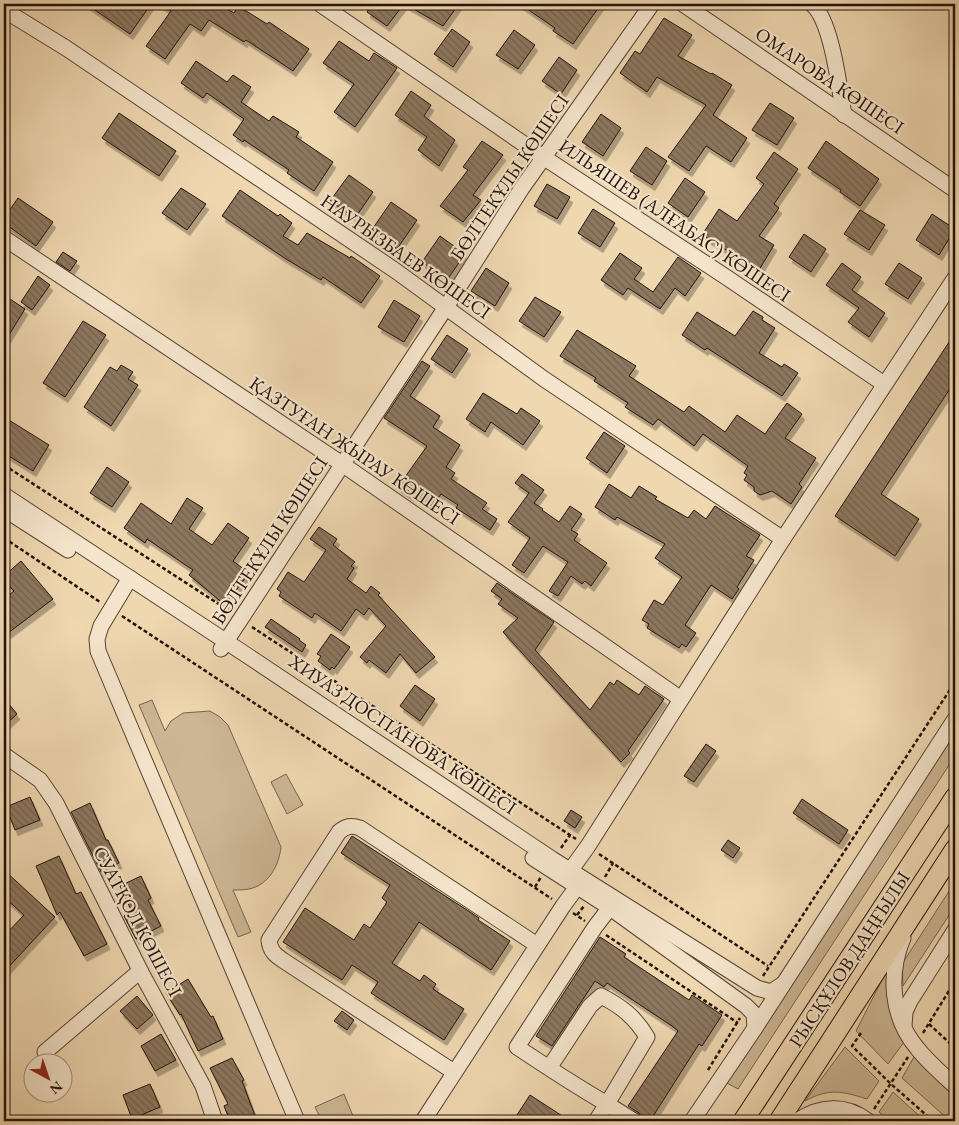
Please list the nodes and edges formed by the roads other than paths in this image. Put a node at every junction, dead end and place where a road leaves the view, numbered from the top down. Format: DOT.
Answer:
graph roads {
  1 [pos="320,4"];
  2 [pos="652,4"];
  3 [pos="683,4"];
  4 [pos="812,4"];
  5 [pos="4,10"];
  6 [pos="844,114"];
  7 [pos="544,156"];
  8 [pos="955,190"];
  9 [pos="4,238"];
  10 [pos="955,278"];
  11 [pos="446,307"];
  12 [pos="884,384"];
  13 [pos="342,464"];
  14 [pos="7,508"];
  15 [pos="783,539"];
  16 [pos="127,582"];
  17 [pos="224,646"];
  18 [pos="681,699"];
  19 [pos="955,720"];
  20 [pos="4,754"];
  21 [pos="955,797"];
  22 [pos="955,849"];
  23 [pos="574,879"];
  24 [pos="612,904"];
  25 [pos="915,911"];
  26 [pos="955,930"];
  27 [pos="537,945"];
  28 [pos="140,970"];
  29 [pos="783,984"];
  30 [pos="904,1027"];
  31 [pos="756,1028"];
  32 [pos="45,1052"];
  33 [pos="549,1068"];
  34 [pos="454,1072"];
  35 [pos="955,1086"];
  36 [pos="607,1104"];
  37 [pos="866,1115"];
  38 [pos="215,1121"];
  39 [pos="298,1121"];
  40 [pos="422,1121"];
  41 [pos="596,1121"];
  42 [pos="634,1121"];
  43 [pos="692,1121"];
  44 [pos="743,1121"];
  45 [pos="779,1121"];
  46 [pos="797,1121"];
  47 [pos="832,1121"];
  1 -- 7 [label="street, ИЛЬЯШЕВ (АЛҒАБАС) КӨШЕСІ"];
  2 -- 7 [label="street, БӨЛТЕКҰЛЫ КӨШЕСІ"];
  3 -- 6 [label="street, ОМАРОВА КӨШЕСІ"];
  4 -- 6 [label="street"];
  5 -- 11 [label="street, НАУРЫЗБАЕВ КӨШЕСІ"];
  6 -- 8 [label="street, ОМАРОВА КӨШЕСІ"];
  7 -- 11 [label="street, БӨЛТЕКҰЛЫ КӨШЕСІ"];
  7 -- 12 [label="street, ИЛЬЯШЕВ (АЛҒАБАС) КӨШЕСІ"];
  9 -- 13 [label="street, ҚАЗТУҒАН ЖЫРАУ КӨШЕСІ"];
  10 -- 12 [label="street"];
  11 -- 13 [label="street, БӨЛТЕКҰЛЫ КӨШЕСІ"];
  11 -- 15 [label="street, НАУРЫЗБАЕВ КӨШЕСІ"];
  12 -- 15 [label="street"];
  13 -- 17 [label="street, БӨЛТЕКҰЛЫ КӨШЕСІ"];
  13 -- 18 [label="street, ҚАЗТУҒАН ЖЫРАУ КӨШЕСІ"];
  14 -- 16 [label="street, ХИУАЗ ДОСПАНОВА КӨШЕСІ"];
  15 -- 18 [label="street"];
  16 -- 17 [label="street, ХИУАЗ ДОСПАНОВА КӨШЕСІ"];
  16 -- 39 [label="street"];
  17 -- 23 [label="street, ХИУАЗ ДОСПАНОВА КӨШЕСІ"];
  18 -- 23 [label="street"];
  19 -- 29 [label="street"];
  20 -- 28 [label="street, СУАТҚОЛ КӨШЕСІ"];
  21 -- 44 [label="main road, РЫСҚҰЛОВ ДАҢҒЫЛЫ"];
  22 -- 25 [label="main road, РЫСҚҰЛОВ ДАҢҒЫЛЫ"];
  23 -- 24 [label="street, ХИУАЗ ДОСПАНОВА КӨШЕСІ"];
  23 -- 27 [label="street"];
  24 -- 29 [label="street, ХИУАЗ ДОСПАНОВА КӨШЕСІ"];
  24 -- 31 [label="street, ХИУАЗ ДОСПАНОВА КӨШЕСІ"];
  24 -- 33 [label="street"];
  25 -- 30 [label="street"];
  25 -- 45 [label="main road, РЫСҚҰЛОВ ДАҢҒЫЛЫ"];
  26 -- 30 [label="street"];
  27 -- 34 [label="street"];
  27 -- 34 [label="street"];
  28 -- 32 [label="street"];
  28 -- 38 [label="street, СУАТҚОЛ КӨШЕСІ"];
  29 -- 31 [label="street"];
  30 -- 35 [label="street"];
  31 -- 43 [label="street"];
  33 -- 36 [label="street"];
  33 -- 36 [label="street"];
  34 -- 40 [label="street"];
  36 -- 41 [label="street"];
  36 -- 42 [label="street"];
  37 -- 46 [label="street"];
  37 -- 47 [label="street"];
}
